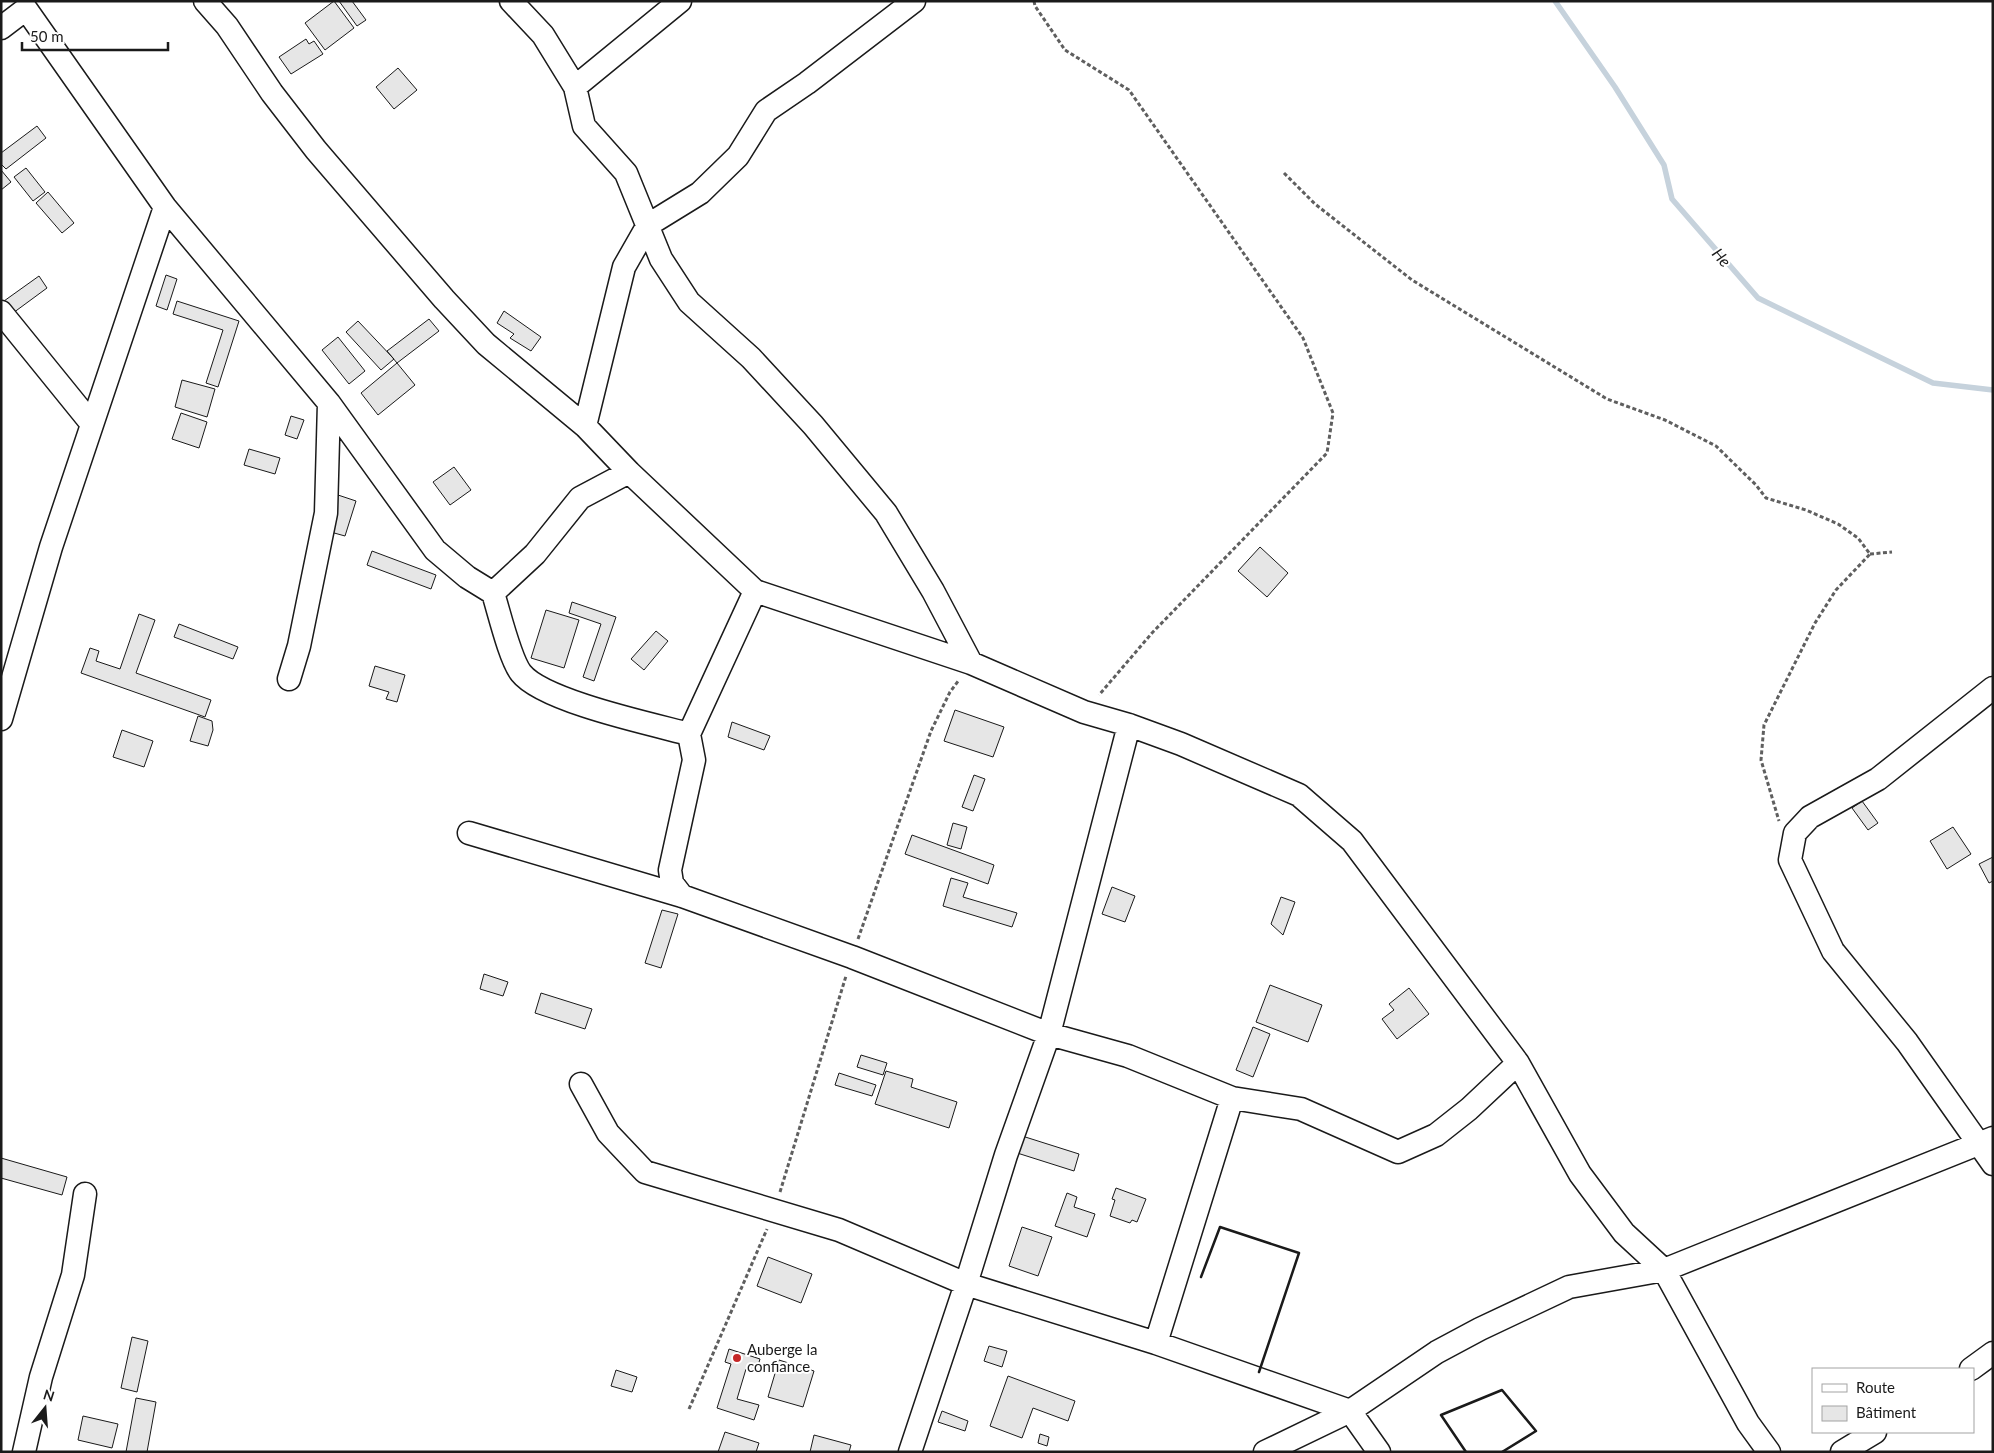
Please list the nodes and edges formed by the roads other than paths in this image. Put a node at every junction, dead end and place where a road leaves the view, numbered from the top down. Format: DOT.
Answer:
graph roads {
  1 [pos="205,1"];
  2 [pos="511,1"];
  3 [pos="680,1"];
  4 [pos="914,1"];
  5 [pos="27,4"];
  6 [pos="1,28"];
  7 [pos="575,86"];
  8 [pos="165,207"];
  9 [pos="648,225"];
  10 [pos="1,312"];
  11 [pos="329,403"];
  12 [pos="91,423"];
  13 [pos="585,426"];
  14 [pos="628,472"];
  15 [pos="755,591"];
  16 [pos="493,593"];
  17 [pos="971,663"];
  18 [pos="289,679"];
  19 [pos="1993,688"];
  20 [pos="1,719"];
  21 [pos="1129,725"];
  22 [pos="689,734"];
  23 [pos="469,833"];
  24 [pos="682,896"];
  25 [pos="1049,1034"];
  26 [pos="1518,1062"];
  27 [pos="581,1084"];
  28 [pos="1232,1098"];
  29 [pos="1987,1141"];
  30 [pos="1993,1164"];
  31 [pos="86,1194"];
  32 [pos="1664,1270"];
  33 [pos="966,1284"];
  34 [pos="1156,1343"];
  35 [pos="1993,1353"];
  36 [pos="1972,1368"];
  37 [pos="1350,1411"];
  38 [pos="1873,1433"];
  39 [pos="24,1452"];
  40 [pos="910,1452"];
  41 [pos="1265,1452"];
  42 [pos="1378,1452"];
  43 [pos="1769,1452"];
  44 [pos="1842,1452"];
  1 -- 13 [label="street"];
  2 -- 7 [label="street"];
  3 -- 7 [label="street"];
  4 -- 9 [label="street"];
  5 -- 6 [label="street"];
  5 -- 8 [label="street"];
  7 -- 9 [label="street"];
  8 -- 11 [label="street"];
  8 -- 12 [label="street"];
  9 -- 13 [label="street"];
  9 -- 17 [label="street"];
  10 -- 12 [label="street"];
  11 -- 16 [label="street"];
  11 -- 18 [label="street"];
  12 -- 20 [label="street"];
  13 -- 14 [label="street"];
  14 -- 15 [label="street"];
  14 -- 16 [label="street"];
  15 -- 17 [label="street"];
  15 -- 22 [label="street"];
  16 -- 22 [label="street"];
  17 -- 21 [label="street"];
  19 -- 29 [label="street"];
  21 -- 25 [label="street"];
  21 -- 26 [label="street"];
  22 -- 24 [label="street"];
  23 -- 24 [label="street"];
  24 -- 25 [label="street"];
  25 -- 28 [label="street"];
  25 -- 33 [label="street"];
  26 -- 28 [label="street"];
  26 -- 32 [label="street"];
  27 -- 33 [label="street"];
  28 -- 34 [label="street"];
  29 -- 30 [label="street"];
  29 -- 32 [label="street"];
  31 -- 39 [label="street"];
  32 -- 37 [label="street"];
  32 -- 43 [label="street"];
  33 -- 34 [label="street"];
  33 -- 40 [label="street"];
  34 -- 37 [label="street"];
  35 -- 36 [label="street"];
  37 -- 41 [label="street"];
  37 -- 42 [label="street"];
  38 -- 44 [label="street"];
}
